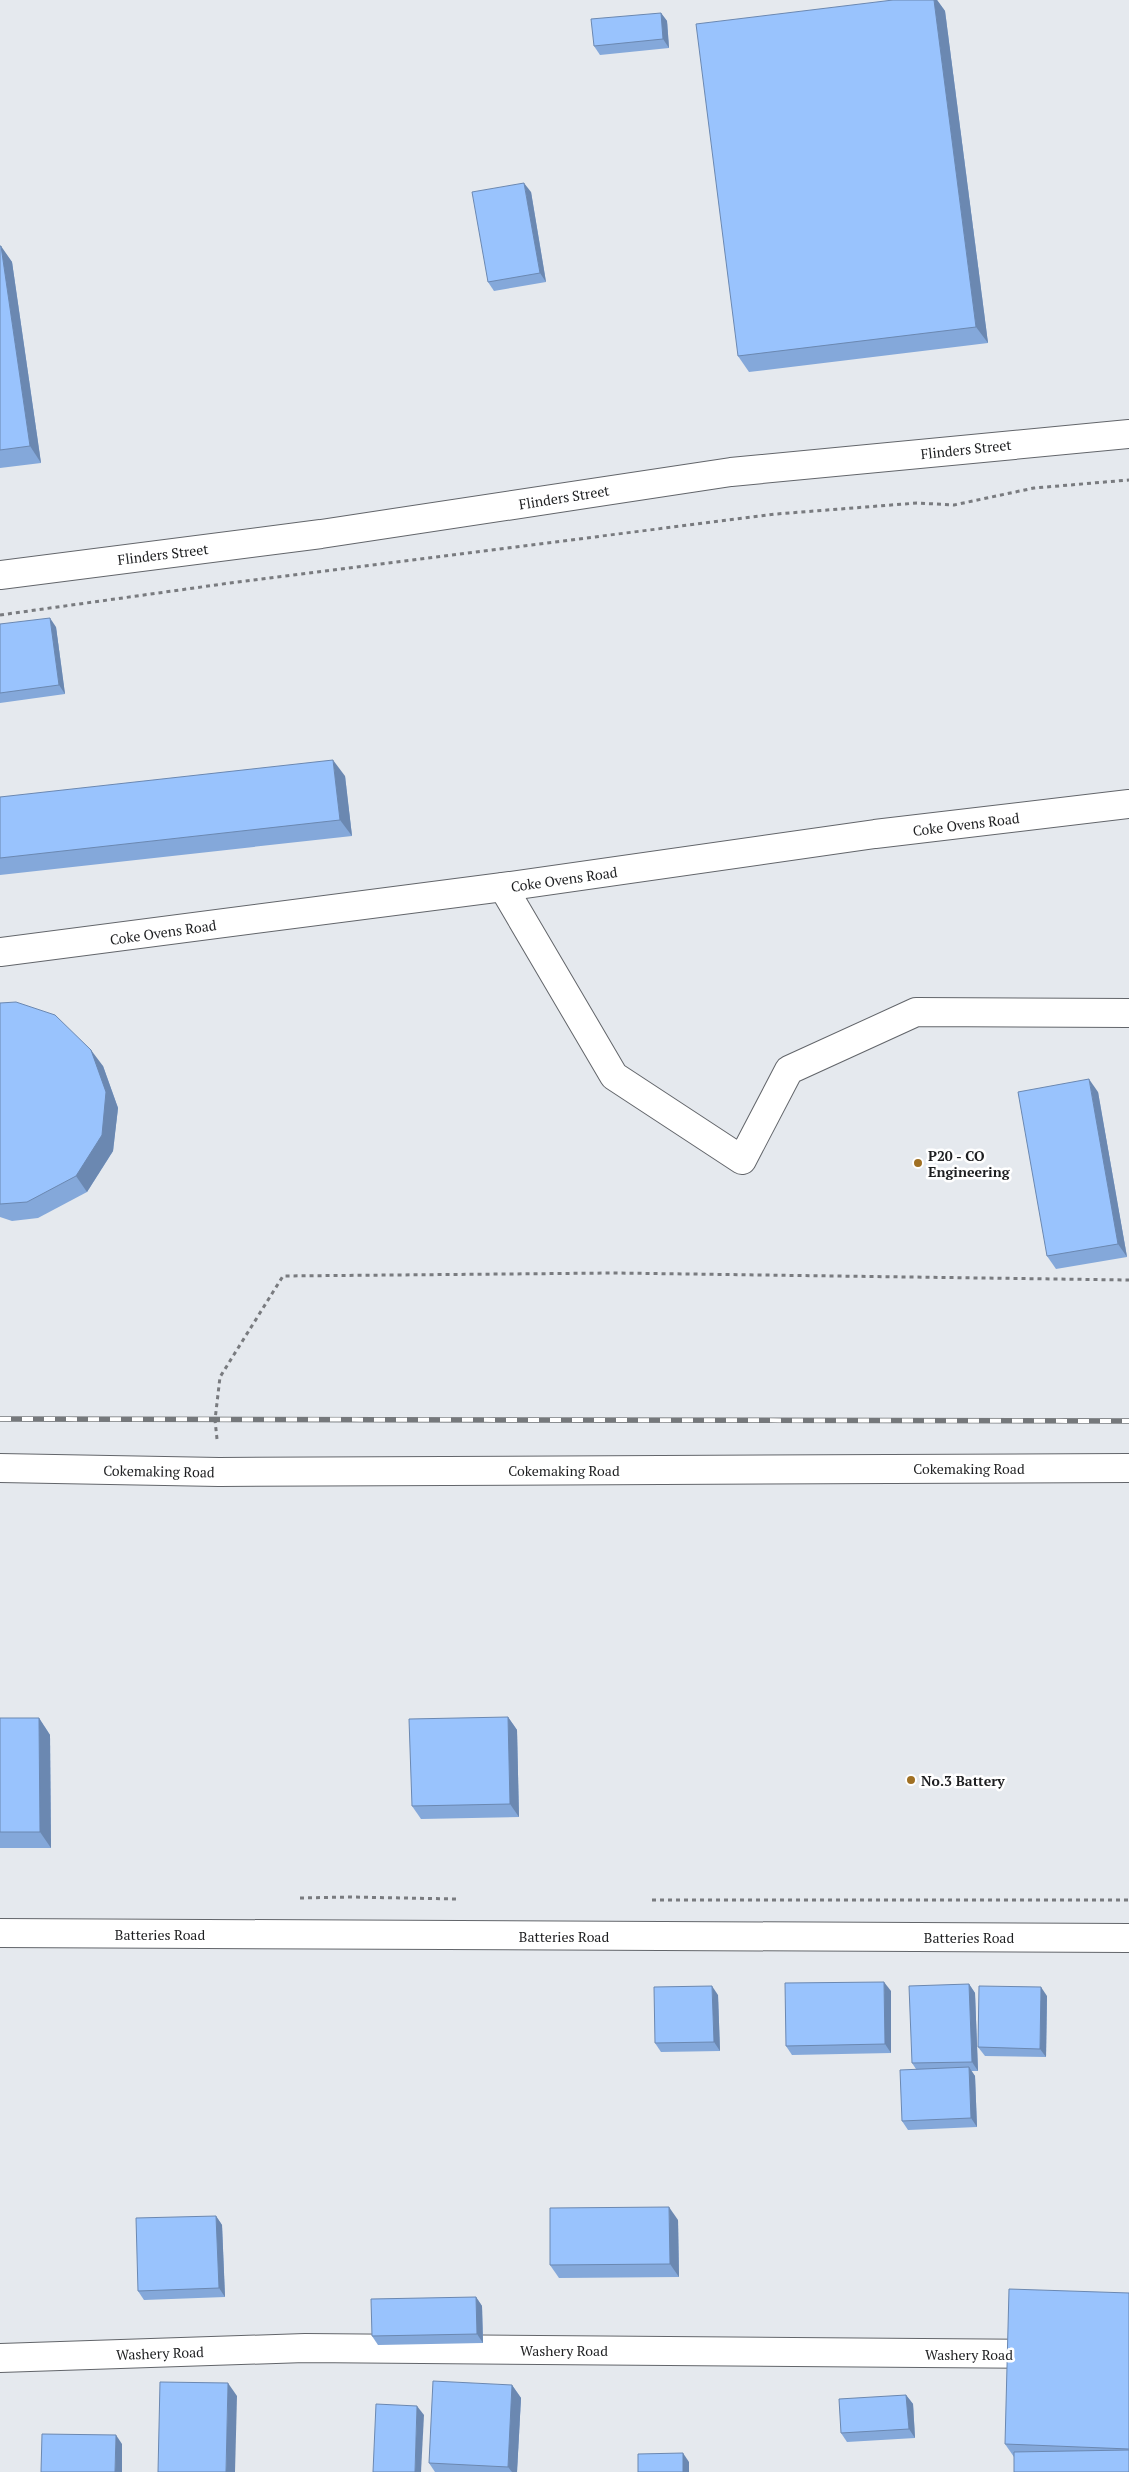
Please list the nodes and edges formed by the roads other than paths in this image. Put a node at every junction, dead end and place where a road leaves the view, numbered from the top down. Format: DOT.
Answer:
graph roads {
  1 [pos="1129,434"];
  2 [pos="0,575"];
  3 [pos="1129,804"];
  4 [pos="502,887"];
  5 [pos="0,952"];
  6 [pos="1129,1013"];
  7 [pos="0,1468"];
  8 [pos="1129,1468"];
  9 [pos="0,1933"];
  10 [pos="1129,1938"];
  11 [pos="1070,2355"];
  12 [pos="0,2358"];
  1 -- 2 [label="street, Flinders Street"];
  3 -- 4 [label="street, Coke Ovens Road"];
  4 -- 5 [label="street, Coke Ovens Road"];
  4 -- 6 [label="street"];
  7 -- 8 [label="street, Cokemaking Road"];
  9 -- 10 [label="street, Batteries Road"];
  11 -- 12 [label="street, Washery Road"];
}
